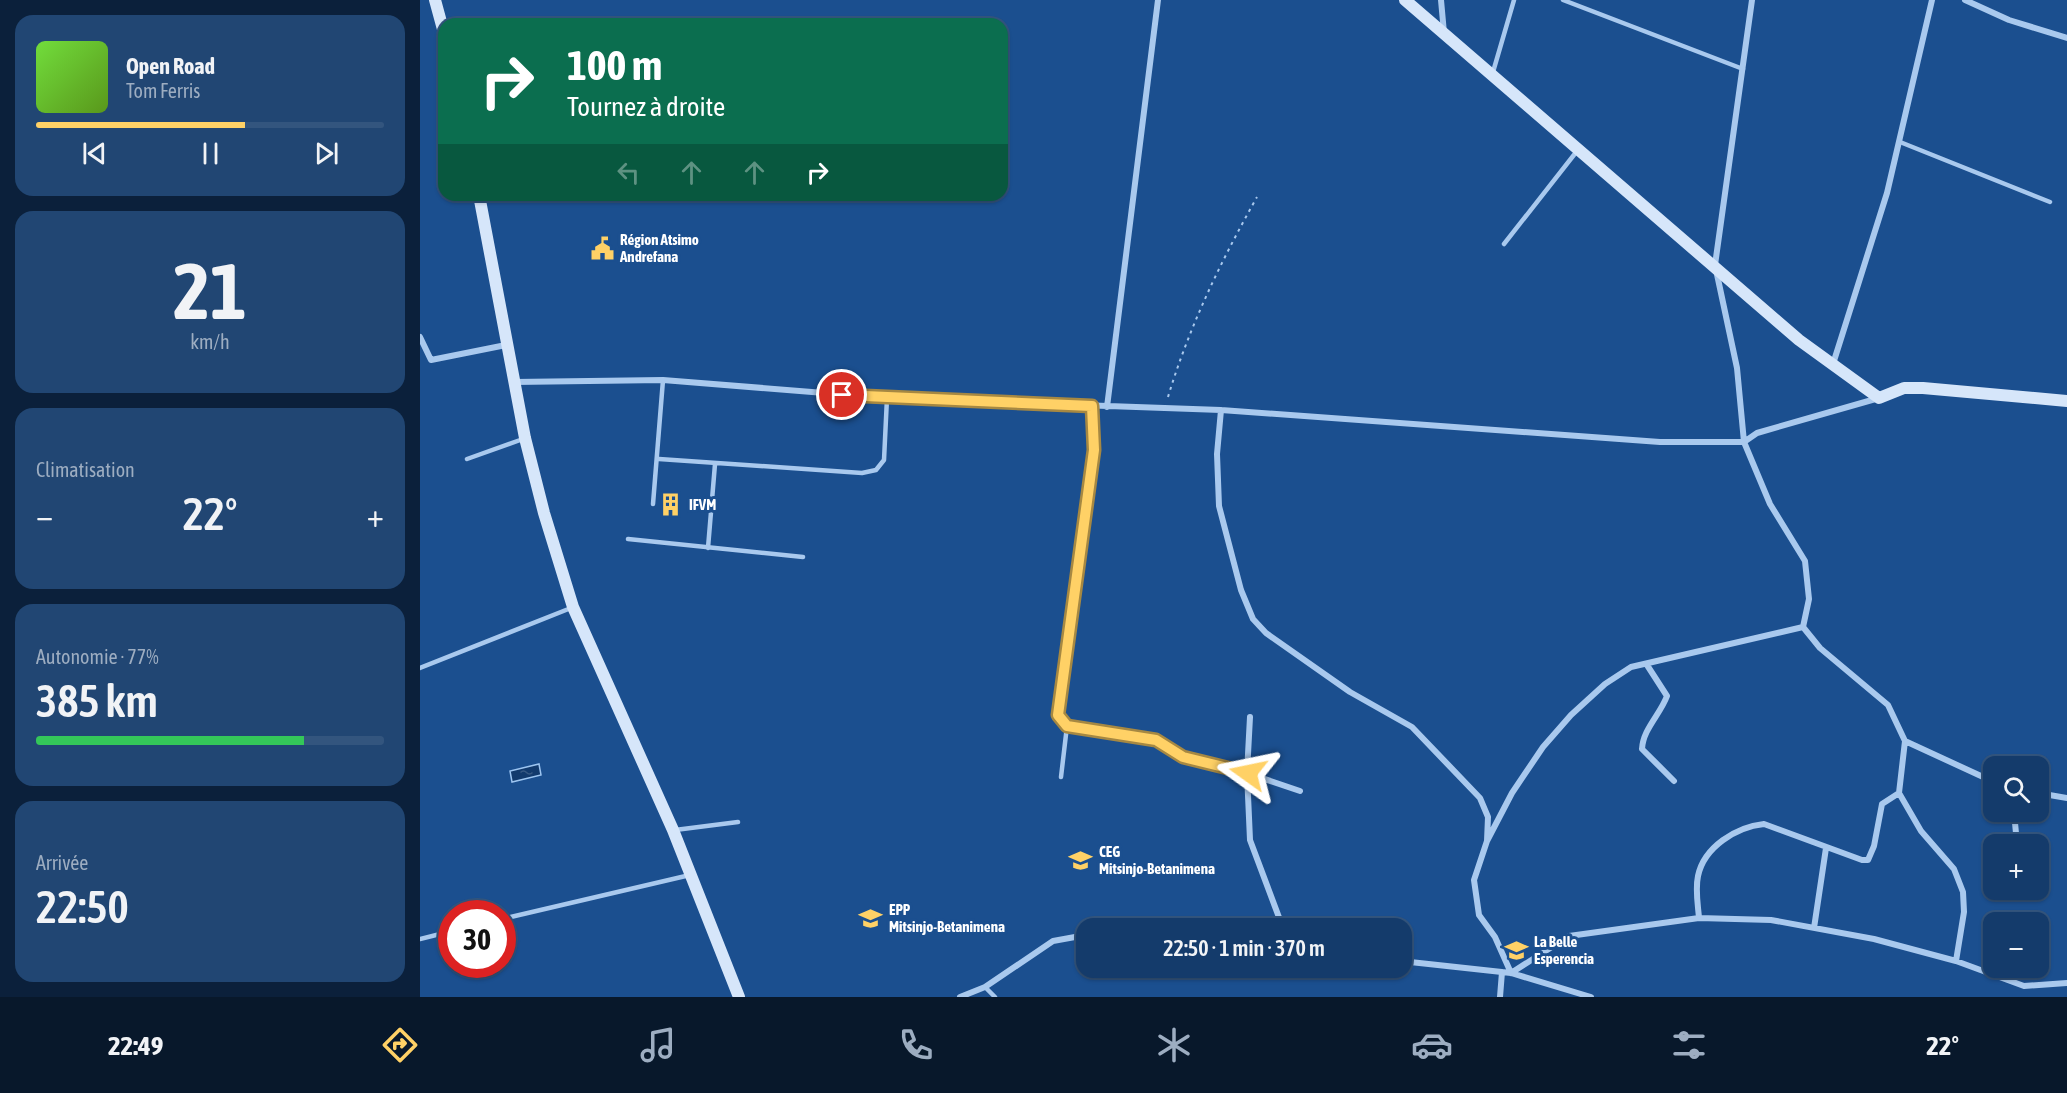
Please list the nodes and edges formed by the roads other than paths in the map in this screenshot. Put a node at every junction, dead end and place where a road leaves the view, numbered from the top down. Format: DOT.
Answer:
graph roads {
  1 [pos="435,0"];
  2 [pos="1158,0"];
  3 [pos="1405,0"];
  4 [pos="1440,0"];
  5 [pos="1514,0"];
  6 [pos="1563,0"];
  7 [pos="1752,0"];
  8 [pos="1932,0"];
  9 [pos="1965,0"];
  10 [pos="440,18"];
  11 [pos="1444,33"];
  12 [pos="2067,38"];
  13 [pos="1743,69"];
  14 [pos="1492,75"];
  15 [pos="1900,142"];
  16 [pos="1578,148"];
  17 [pos="480,201"];
  18 [pos="2050,202"];
  19 [pos="1504,244"];
  20 [pos="1715,265"];
  21 [pos="420,337"];
  22 [pos="506,345"];
  23 [pos="1833,364"];
  24 [pos="663,380"];
  25 [pos="513,382"];
  26 [pos="887,398"];
  27 [pos="1879,398"];
  28 [pos="2067,401"];
  29 [pos="1092,406"];
  30 [pos="1107,407"];
  31 [pos="1221,410"];
  32 [pos="525,438"];
  33 [pos="1744,442"];
  34 [pos="467,459"];
  35 [pos="659,459"];
  36 [pos="715,464"];
  37 [pos="653,504"];
  38 [pos="628,539"];
  39 [pos="708,548"];
  40 [pos="803,557"];
  41 [pos="573,607"];
  42 [pos="1803,627"];
  43 [pos="1647,665"];
  44 [pos="420,668"];
  45 [pos="1250,717"];
  46 [pos="1067,726"];
  47 [pos="1905,741"];
  48 [pos="1248,773"];
  49 [pos="1061,777"];
  50 [pos="1983,777"];
  51 [pos="1674,781"];
  52 [pos="1300,791"];
  53 [pos="1899,794"];
  54 [pos="2049,795"];
  55 [pos="2067,798"];
  56 [pos="738,822"];
  57 [pos="673,830"];
  58 [pos="1488,841"];
  59 [pos="1826,848"];
  60 [pos="690,875"];
  61 [pos="516,916"];
  62 [pos="1279,918"];
  63 [pos="1699,918"];
  64 [pos="1814,928"];
  65 [pos="438,935"];
  66 [pos="1076,937"];
  67 [pos="420,939"];
  68 [pos="1956,961"];
  69 [pos="1412,962"];
  70 [pos="1502,972"];
  71 [pos="1511,973"];
  72 [pos="2065,985"];
  73 [pos="985,987"];
  74 [pos="739,997"];
  75 [pos="960,997"];
  76 [pos="995,997"];
  77 [pos="1500,997"];
  78 [pos="1591,997"];
  1 -- 10 [label="street"];
  2 -- 30 [label="street"];
  3 -- 11 [label="street"];
  4 -- 11 [label="street"];
  5 -- 14 [label="lane"];
  6 -- 13 [label="lane"];
  7 -- 13 [label="street"];
  8 -- 15 [label="street"];
  9 -- 12 [label="street"];
  11 -- 14 [label="street"];
  13 -- 20 [label="street"];
  14 -- 16 [label="street"];
  15 -- 18 [label="lane"];
  15 -- 23 [label="street"];
  16 -- 19 [label="lane"];
  16 -- 20 [label="street"];
  17 -- 22 [label="street"];
  20 -- 23 [label="street"];
  20 -- 33 [label="street"];
  21 -- 22 [label="street"];
  22 -- 25 [label="street"];
  23 -- 27 [label="street"];
  24 -- 25 [label="street"];
  24 -- 26 [label="street"];
  24 -- 35 [label="lane"];
  25 -- 32 [label="street"];
  26 -- 29 [label="street"];
  26 -- 36 [label="lane"];
  27 -- 28 [label="street"];
  27 -- 33 [label="street"];
  29 -- 30 [label="street"];
  29 -- 46 [label="street"];
  30 -- 31 [label="street"];
  31 -- 33 [label="street"];
  31 -- 58 [label="street"];
  32 -- 34 [label="lane"];
  32 -- 41 [label="street"];
  33 -- 42 [label="street"];
  35 -- 36 [label="lane"];
  35 -- 37 [label="lane"];
  36 -- 39 [label="lane"];
  38 -- 39 [label="lane"];
  39 -- 40 [label="lane"];
  41 -- 44 [label="lane"];
  41 -- 57 [label="street"];
  42 -- 43 [label="street"];
  42 -- 47 [label="street"];
  43 -- 51 [label="street"];
  43 -- 58 [label="street"];
  45 -- 48 [label="street"];
  46 -- 48 [label="street"];
  46 -- 49 [label="lane"];
  47 -- 50 [label="street"];
  47 -- 53 [label="street"];
  48 -- 52 [label="street"];
  48 -- 62 [label="street"];
  53 -- 59 [label="street"];
  53 -- 68 [label="street"];
  54 -- 55 [label="street"];
  56 -- 57 [label="lane"];
  57 -- 60 [label="street"];
  58 -- 71 [label="street"];
  59 -- 63 [label="street"];
  59 -- 64 [label="street"];
  60 -- 61 [label="lane"];
  60 -- 74 [label="street"];
  63 -- 64 [label="street"];
  63 -- 71 [label="street"];
  64 -- 68 [label="street"];
  65 -- 67 [label="lane"];
  66 -- 73 [label="street"];
  68 -- 72 [label="street"];
  69 -- 70 [label="street"];
  70 -- 71 [label="street"];
  70 -- 77 [label="street"];
  71 -- 78 [label="street"];
  73 -- 75 [label="street"];
  73 -- 76 [label="lane"];
}
